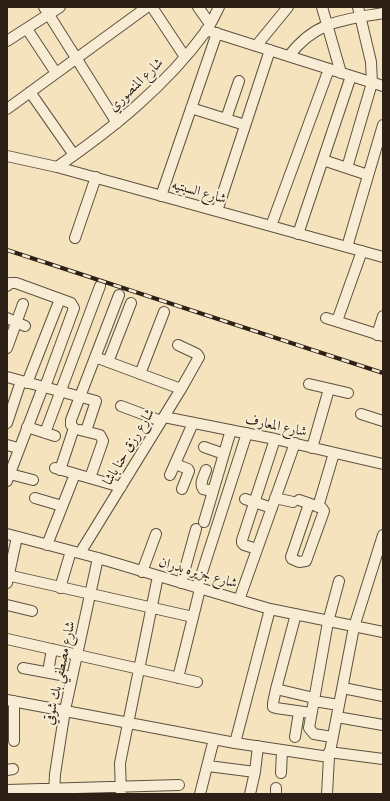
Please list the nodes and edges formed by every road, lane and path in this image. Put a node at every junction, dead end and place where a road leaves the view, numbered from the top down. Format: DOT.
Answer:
graph roads {
  1 [pos="60,7"];
  2 [pos="148,7"];
  3 [pos="152,7"];
  4 [pos="198,7"];
  5 [pos="219,7"];
  6 [pos="288,7"];
  7 [pos="322,7"];
  8 [pos="47,11"];
  9 [pos="360,12"];
  10 [pos="383,13"];
  11 [pos="327,25"];
  12 [pos="208,27"];
  13 [pos="27,28"];
  14 [pos="218,33"];
  15 [pos="7,42"];
  16 [pos="256,46"];
  17 [pos="270,50"];
  18 [pos="290,56"];
  19 [pos="185,57"];
  20 [pos="76,59"];
  21 [pos="329,69"];
  22 [pos="56,73"];
  23 [pos="341,73"];
  24 [pos="351,76"];
  25 [pos="239,81"];
  26 [pos="372,82"];
  27 [pos="383,86"];
  28 [pos="30,92"];
  29 [pos="191,108"];
  30 [pos="7,109"];
  31 [pos="226,119"];
  32 [pos="117,123"];
  33 [pos="245,125"];
  34 [pos="383,125"];
  35 [pos="379,150"];
  36 [pos="74,155"];
  37 [pos="7,156"];
  38 [pos="323,160"];
  39 [pos="57,167"];
  40 [pos="347,168"];
  41 [pos="368,175"];
  42 [pos="96,177"];
  43 [pos="161,196"];
  44 [pos="217,211"];
  45 [pos="271,226"];
  46 [pos="298,234"];
  47 [pos="75,238"];
  48 [pos="347,247"];
  49 [pos="362,251"];
  50 [pos="383,257"];
  51 [pos="7,286"];
  52 [pos="100,286"];
  53 [pos="119,295"];
  54 [pos="60,299"];
  55 [pos="131,303"];
  56 [pos="23,304"];
  57 [pos="164,312"];
  58 [pos="383,316"];
  59 [pos="326,318"];
  60 [pos="337,321"];
  61 [pos="16,322"];
  62 [pos="380,335"];
  63 [pos="178,344"];
  64 [pos="7,348"];
  65 [pos="95,357"];
  66 [pos="108,362"];
  67 [pos="140,374"];
  68 [pos="7,377"];
  69 [pos="24,382"];
  70 [pos="309,384"];
  71 [pos="44,387"];
  72 [pos="181,389"];
  73 [pos="329,389"];
  74 [pos="60,392"];
  75 [pos="348,393"];
  76 [pos="80,397"];
  77 [pos="121,406"];
  78 [pos="361,414"];
  79 [pos="162,419"];
  80 [pos="383,421"];
  81 [pos="7,423"];
  82 [pos="193,423"];
  83 [pos="27,427"];
  84 [pos="74,428"];
  85 [pos="231,430"];
  86 [pos="86,431"];
  87 [pos="246,433"];
  88 [pos="275,439"];
  89 [pos="295,444"];
  90 [pos="7,445"];
  91 [pos="204,447"];
  92 [pos="18,448"];
  93 [pos="312,448"];
  94 [pos="334,453"];
  95 [pos="224,454"];
  96 [pos="175,464"];
  97 [pos="383,464"];
  98 [pos="206,470"];
  99 [pos="9,472"];
  100 [pos="75,474"];
  101 [pos="170,475"];
  102 [pos="90,478"];
  103 [pos="34,480"];
  104 [pos="121,487"];
  105 [pos="182,489"];
  106 [pos="213,491"];
  107 [pos="35,498"];
  108 [pos="275,498"];
  109 [pos="250,500"];
  110 [pos="305,503"];
  111 [pos="62,506"];
  112 [pos="272,508"];
  113 [pos="156,534"];
  114 [pos="12,535"];
  115 [pos="383,535"];
  116 [pos="46,545"];
  117 [pos="257,549"];
  118 [pos="76,552"];
  119 [pos="98,558"];
  120 [pos="142,572"];
  121 [pos="158,576"];
  122 [pos="7,578"];
  123 [pos="339,581"];
  124 [pos="180,583"];
  125 [pos="60,588"];
  126 [pos="199,588"];
  127 [pos="90,594"];
  128 [pos="239,600"];
  129 [pos="7,605"];
  130 [pos="151,608"];
  131 [pos="270,609"];
  132 [pos="32,611"];
  133 [pos="296,614"];
  134 [pos="193,617"];
  135 [pos="328,622"];
  136 [pos="354,627"];
  137 [pos="383,632"];
  138 [pos="7,639"];
  139 [pos="52,649"];
  140 [pos="77,655"];
  141 [pos="23,668"];
  142 [pos="139,670"];
  143 [pos="48,672"];
  144 [pos="66,676"];
  145 [pos="178,678"];
  146 [pos="197,682"];
  147 [pos="343,688"];
  148 [pos="276,689"];
  149 [pos="383,696"];
  150 [pos="314,699"];
  151 [pos="10,701"];
  152 [pos="339,705"];
  153 [pos="65,710"];
  154 [pos="300,712"];
  155 [pos="311,713"];
  156 [pos="337,717"];
  157 [pos="128,723"];
  158 [pos="383,725"];
  159 [pos="295,736"];
  160 [pos="332,737"];
  161 [pos="214,739"];
  162 [pos="14,740"];
  163 [pos="235,743"];
  164 [pos="258,746"];
  165 [pos="282,750"];
  166 [pos="329,755"];
  167 [pos="383,759"];
  168 [pos="208,766"];
  169 [pos="255,772"];
  170 [pos="281,773"];
  171 [pos="179,785"];
  172 [pos="7,790"];
  173 [pos="120,790"];
  174 [pos="54,791"];
  175 [pos="200,794"];
  176 [pos="250,794"];
  177 [pos="327,794"];
  1 -- 8 [label="street"];
  2 -- 20 [label="street"];
  3 -- 19 [label="street"];
  4 -- 12 [label="street"];
  5 -- 12 [label="street, شارع المنصوري"];
  6 -- 16 [label="street"];
  7 -- 11 [label="street"];
  8 -- 13 [label="street"];
  8 -- 20 [label="street"];
  9 -- 10 [label="street"];
  9 -- 11 [label="street"];
  9 -- 26 [label="street"];
  11 -- 18 [label="street"];
  11 -- 23 [label="street"];
  12 -- 14 [label="street"];
  12 -- 19 [label="street, شارع المنصوري"];
  13 -- 15 [label="street"];
  13 -- 22 [label="street"];
  14 -- 16 [label="street"];
  14 -- 29 [label="street"];
  16 -- 17 [label="street"];
  17 -- 18 [label="street"];
  17 -- 33 [label="street"];
  18 -- 21 [label="street"];
  19 -- 32 [label="street, شارع المنصوري"];
  20 -- 22 [label="street"];
  20 -- 32 [label="street"];
  21 -- 23 [label="street"];
  21 -- 45 [label="street"];
  22 -- 28 [label="street"];
  23 -- 24 [label="street"];
  24 -- 26 [label="street"];
  24 -- 38 [label="street"];
  25 -- 31 [label="street"];
  26 -- 27 [label="street"];
  26 -- 40 [label="street"];
  28 -- 30 [label="street"];
  28 -- 36 [label="street"];
  29 -- 31 [label="street"];
  29 -- 43 [label="street"];
  31 -- 33 [label="street"];
  32 -- 36 [label="street, شارع المنصوري"];
  33 -- 44 [label="street"];
  34 -- 35 [label="street"];
  35 -- 41 [label="street"];
  36 -- 39 [label="street, شارع المنصوري"];
  37 -- 39 [label="street, شارع السبتيه"];
  38 -- 40 [label="street"];
  38 -- 46 [label="street"];
  39 -- 42 [label="street, شارع السبتيه"];
  40 -- 41 [label="street"];
  41 -- 48 [label="street"];
  42 -- 43 [label="street, شارع السبتيه"];
  42 -- 47 [label="street"];
  43 -- 44 [label="street, شارع السبتيه"];
  44 -- 45 [label="street, شارع السبتيه"];
  45 -- 46 [label="street, شارع السبتيه"];
  46 -- 48 [label="street, شارع السبتيه"];
  48 -- 49 [label="street, شارع السبتيه"];
  49 -- 50 [label="street, شارع السبتيه"];
  49 -- 60 [label="street"];
  51 -- 54 [label="street"];
  52 -- 74 [label="street"];
  53 -- 65 [label="street"];
  54 -- 69 [label="street"];
  54 -- 71 [label="street"];
  55 -- 66 [label="street"];
  56 -- 61 [label="street"];
  57 -- 67 [label="street"];
  58 -- 62 [label="street"];
  59 -- 60 [label="street"];
  60 -- 62 [label="street"];
  61 -- 64 [label="street"];
  63 -- 72 [label="street, شارع رزق حنا باشا"];
  65 -- 66 [label="street"];
  65 -- 76 [label="street"];
  66 -- 67 [label="street"];
  67 -- 72 [label="street"];
  68 -- 69 [label="street"];
  69 -- 71 [label="street"];
  69 -- 81 [label="street"];
  70 -- 73 [label="street"];
  71 -- 74 [label="street"];
  71 -- 83 [label="street"];
  72 -- 79 [label="street, شارع رزق حنا باشا"];
  73 -- 75 [label="street"];
  73 -- 93 [label="street"];
  74 -- 76 [label="street"];
  74 -- 83 [label="street"];
  76 -- 84 [label="street"];
  76 -- 86 [label="street"];
  77 -- 79 [label="street, شارع المعارف"];
  78 -- 80 [label="street"];
  79 -- 82 [label="street, شارع المعارف"];
  79 -- 104 [label="street, شارع رزق حنا باشا"];
  82 -- 85 [label="street, شارع المعارف"];
  82 -- 96 [label="street"];
  83 -- 92 [label="street"];
  84 -- 86 [label="street"];
  84 -- 100 [label="street"];
  85 -- 87 [label="street, شارع المعارف"];
  85 -- 95 [label="street"];
  86 -- 102 [label="street"];
  87 -- 88 [label="street, شارع المعارف"];
  87 -- 126 [label="street"];
  88 -- 89 [label="street, شارع المعارف"];
  88 -- 109 [label="street"];
  89 -- 93 [label="street, شارع المعارف"];
  89 -- 108 [label="street"];
  90 -- 92 [label="street"];
  91 -- 95 [label="street"];
  92 -- 99 [label="street"];
  93 -- 94 [label="street, شارع المعارف"];
  94 -- 97 [label="street, شارع المعارف"];
  94 -- 110 [label="street"];
  95 -- 106 [label="street"];
  96 -- 101 [label="street"];
  96 -- 105 [label="street"];
  98 -- 106 [label="street"];
  99 -- 103 [label="street"];
  100 -- 102 [label="street"];
  100 -- 111 [label="street"];
  102 -- 104 [label="street"];
  104 -- 118 [label="street, شارع رزق حنا باشا"];
  106 -- 124 [label="street"];
  107 -- 111 [label="street"];
  108 -- 110 [label="street"];
  108 -- 112 [label="street"];
  109 -- 112 [label="street"];
  109 -- 117 [label="street"];
  110 -- 110 [label="street"];
  111 -- 116 [label="street"];
  112 -- 117 [label="street"];
  113 -- 120 [label="street"];
  114 -- 116 [label="street, شارع جزيره بدران"];
  114 -- 122 [label="street"];
  115 -- 136 [label="street"];
  116 -- 118 [label="street, شارع جزيره بدران"];
  117 -- 128 [label="street"];
  118 -- 119 [label="street, شارع جزيره بدران"];
  118 -- 125 [label="street, شارع رزق حنا باشا"];
  119 -- 120 [label="street, شارع جزيره بدران"];
  119 -- 127 [label="street, شارع مصطفي بك شوقي"];
  120 -- 121 [label="street, شارع جزيره بدران"];
  121 -- 124 [label="street, شارع جزيره بدران"];
  121 -- 130 [label="street"];
  122 -- 125 [label="street"];
  123 -- 135 [label="street"];
  124 -- 126 [label="street, شارع جزيره بدران"];
  125 -- 127 [label="street"];
  126 -- 128 [label="street, شارع جزيره بدران"];
  126 -- 134 [label="street"];
  127 -- 130 [label="street"];
  127 -- 140 [label="street, شارع مصطفي بك شوقي"];
  128 -- 131 [label="street, شارع جزيره بدران"];
  129 -- 132 [label="street"];
  130 -- 134 [label="street"];
  130 -- 142 [label="street"];
  131 -- 133 [label="street, شارع جزيره بدران"];
  131 -- 163 [label="street"];
  133 -- 135 [label="street, شارع جزيره بدران"];
  133 -- 148 [label="street"];
  134 -- 145 [label="street"];
  135 -- 136 [label="street, شارع جزيره بدران"];
  135 -- 150 [label="street"];
  136 -- 137 [label="street, شارع جزيره بدران"];
  136 -- 147 [label="street"];
  138 -- 139 [label="street"];
  139 -- 140 [label="street"];
  139 -- 143 [label="street"];
  140 -- 142 [label="street"];
  140 -- 153 [label="street, شارع مصطفي بك شوقي"];
  141 -- 143 [label="street"];
  142 -- 145 [label="street"];
  142 -- 157 [label="street"];
  143 -- 144 [label="street"];
  145 -- 146 [label="street"];
  147 -- 149 [label="street"];
  147 -- 152 [label="street"];
  148 -- 150 [label="street"];
  148 -- 154 [label="street"];
  150 -- 152 [label="street"];
  150 -- 155 [label="street"];
  151 -- 153 [label="street"];
  151 -- 162 [label="street"];
  152 -- 156 [label="street"];
  153 -- 157 [label="street"];
  153 -- 174 [label="street, شارع مصطفي بك شوقي"];
  154 -- 155 [label="street"];
  154 -- 159 [label="street"];
  155 -- 160 [label="street"];
  156 -- 158 [label="street"];
  156 -- 160 [label="street"];
  157 -- 161 [label="street"];
  157 -- 173 [label="street"];
  160 -- 166 [label="street"];
  161 -- 163 [label="street"];
  161 -- 168 [label="street"];
  163 -- 164 [label="street"];
  164 -- 165 [label="street"];
  164 -- 169 [label="street"];
  165 -- 166 [label="street"];
  165 -- 170 [label="street"];
  166 -- 167 [label="street"];
  166 -- 177 [label="street"];
  168 -- 169 [label="street"];
  168 -- 175 [label="street"];
  169 -- 176 [label="street"];
  171 -- 173 [label="street"];
  172 -- 174 [label="street"];
  173 -- 174 [label="street"];
}
